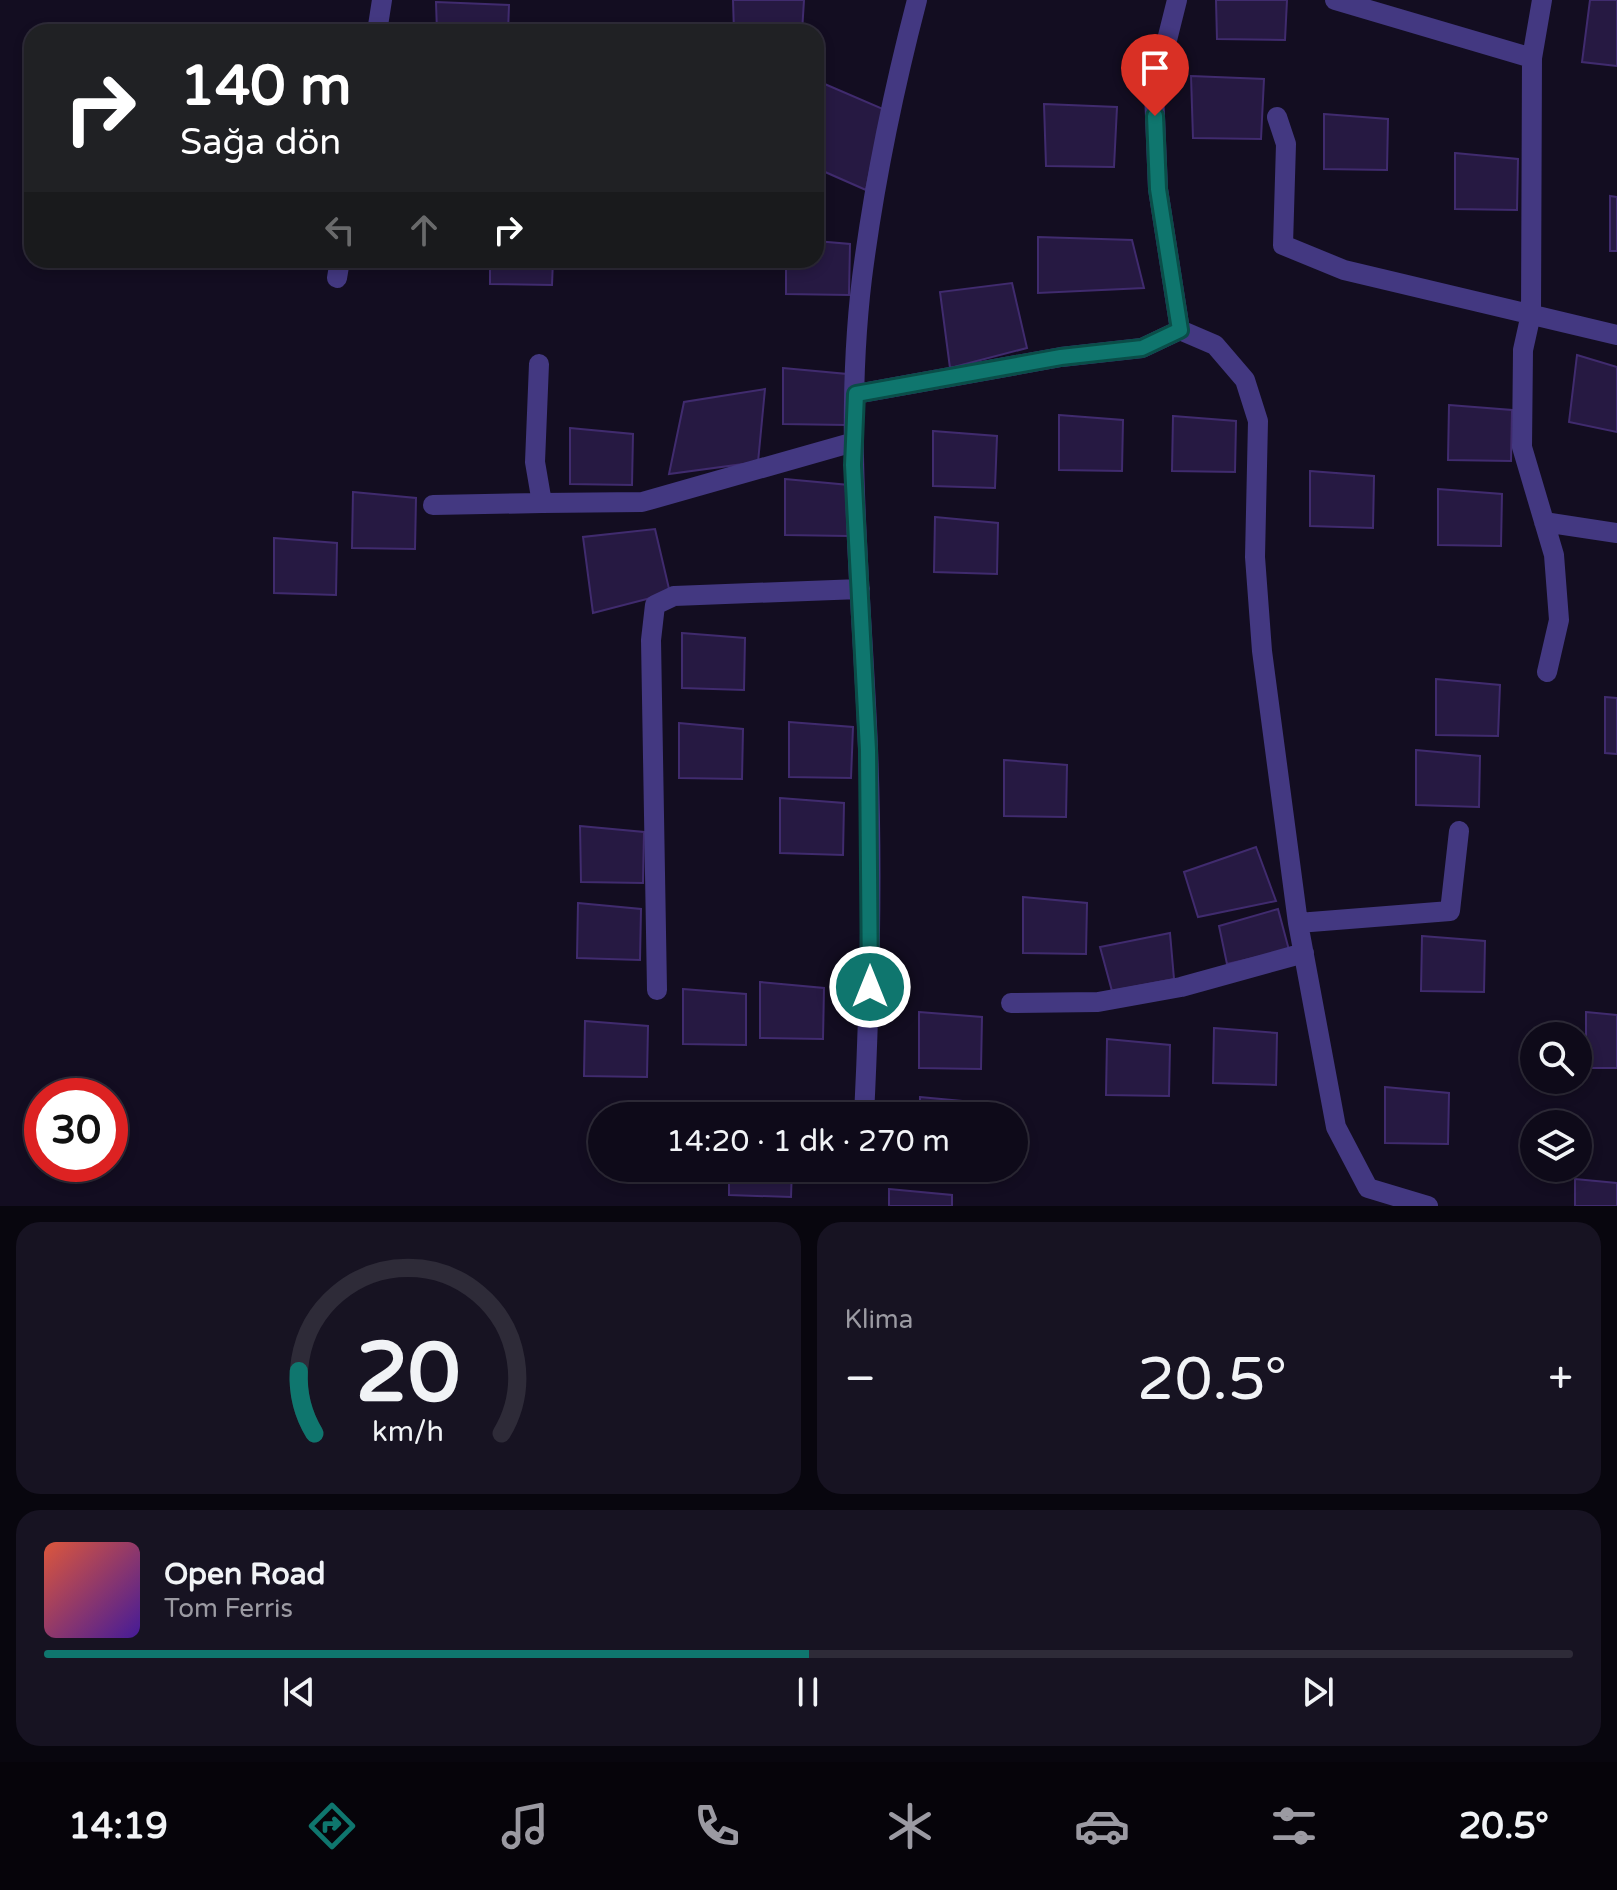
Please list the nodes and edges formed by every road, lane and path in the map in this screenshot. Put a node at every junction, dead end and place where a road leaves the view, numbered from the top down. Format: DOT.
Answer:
graph roads {
  1 [pos="382,0"];
  2 [pos="917,0"];
  3 [pos="1177,0"];
  4 [pos="1335,0"];
  5 [pos="1542,0"];
  6 [pos="378,24"];
  7 [pos="1532,58"];
  8 [pos="1277,117"];
  9 [pos="1531,314"];
  10 [pos="1180,330"];
  11 [pos="1617,335"];
  12 [pos="539,364"];
  13 [pos="856,394"];
  14 [pos="854,442"];
  15 [pos="542,503"];
  16 [pos="433,505"];
  17 [pos="1544,522"];
  18 [pos="1617,533"];
  19 [pos="860,589"];
  20 [pos="1547,672"];
  21 [pos="1459,831"];
  22 [pos="1298,923"];
  23 [pos="1304,953"];
  24 [pos="657,990"];
  25 [pos="1011,1003"];
  26 [pos="865,1102"];
  27 [pos="1428,1206"];
  1 -- 6 [label="street"];
  2 -- 13 [label="street"];
  3 -- 10 [label="street"];
  4 -- 7 [label="street"];
  5 -- 7 [label="street"];
  7 -- 9 [label="street"];
  8 -- 9 [label="street"];
  9 -- 11 [label="street"];
  9 -- 17 [label="street"];
  10 -- 13 [label="street"];
  10 -- 22 [label="street"];
  12 -- 15 [label="street"];
  13 -- 14 [label="street"];
  14 -- 15 [label="street"];
  14 -- 19 [label="street"];
  15 -- 16 [label="street"];
  17 -- 18 [label="street"];
  17 -- 20 [label="street"];
  19 -- 24 [label="street"];
  19 -- 26 [label="street"];
  21 -- 22 [label="street"];
  22 -- 23 [label="street"];
  23 -- 25 [label="street"];
  23 -- 27 [label="street"];
}
